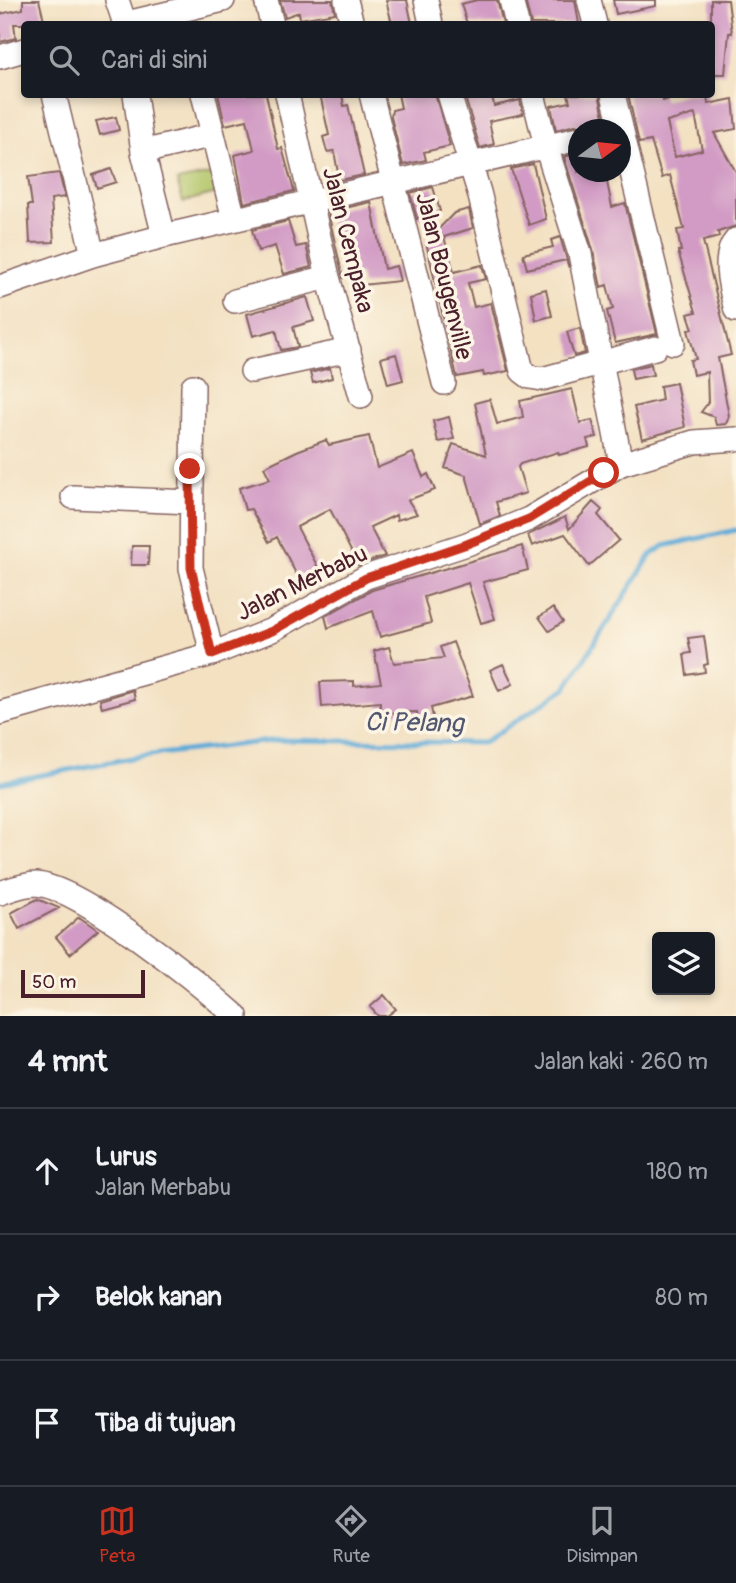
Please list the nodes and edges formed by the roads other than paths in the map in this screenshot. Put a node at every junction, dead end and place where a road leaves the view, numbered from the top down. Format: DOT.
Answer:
graph roads {
  1 [pos="117,0"];
  2 [pos="223,0"];
  3 [pos="266,0"];
  4 [pos="346,0"];
  5 [pos="426,0"];
  6 [pos="511,0"];
  7 [pos="589,0"];
  8 [pos="183,17"];
  9 [pos="123,21"];
  10 [pos="149,21"];
  11 [pos="271,21"];
  12 [pos="351,21"];
  13 [pos="430,21"];
  14 [pos="516,21"];
  15 [pos="594,21"];
  16 [pos="21,51"];
  17 [pos="0,57"];
  18 [pos="55,98"];
  19 [pos="136,98"];
  20 [pos="204,98"];
  21 [pos="288,98"];
  22 [pos="372,98"];
  23 [pos="450,98"];
  24 [pos="534,98"];
  25 [pos="614,98"];
  26 [pos="617,119"];
  27 [pos="213,135"];
  28 [pos="568,141"];
  29 [pos="546,146"];
  30 [pos="143,152"];
  31 [pos="468,163"];
  32 [pos="393,182"];
  33 [pos="630,182"];
  34 [pos="311,202"];
  35 [pos="234,219"];
  36 [pos="164,236"];
  37 [pos="736,240"];
  38 [pos="93,255"];
  39 [pos="328,277"];
  40 [pos="0,287"];
  41 [pos="235,301"];
  42 [pos="736,310"];
  43 [pos="349,350"];
  44 [pos="603,361"];
  45 [pos="252,371"];
  46 [pos="444,383"];
  47 [pos="192,386"];
  48 [pos="361,396"];
  49 [pos="736,439"];
  50 [pos="621,464"];
  51 [pos="73,497"];
  52 [pos="191,502"];
  53 [pos="212,654"];
  54 [pos="0,713"];
  55 [pos="0,893"];
  56 [pos="236,1016"];
  1 -- 9 [label="street"];
  2 -- 8 [label="street"];
  3 -- 11 [label="street"];
  4 -- 12 [label="street"];
  5 -- 13 [label="street"];
  6 -- 14 [label="street"];
  7 -- 15 [label="street"];
  8 -- 10 [label="street"];
  16 -- 17 [label="street"];
  18 -- 38 [label="street"];
  19 -- 30 [label="street"];
  20 -- 27 [label="street"];
  21 -- 34 [label="street, Jalan Cempaka"];
  22 -- 32 [label="street, Jalan Bougenville"];
  23 -- 31 [label="street"];
  24 -- 29 [label="street"];
  25 -- 26 [label="street"];
  27 -- 30 [label="street"];
  27 -- 35 [label="street"];
  28 -- 29 [label="street"];
  29 -- 31 [label="street"];
  29 -- 44 [label="street"];
  30 -- 36 [label="street"];
  31 -- 32 [label="street"];
  31 -- 44 [label="street"];
  32 -- 34 [label="street"];
  32 -- 46 [label="street, Jalan Bougenville"];
  33 -- 44 [label="street"];
  34 -- 35 [label="street"];
  34 -- 39 [label="street, Jalan Cempaka"];
  35 -- 36 [label="street"];
  36 -- 38 [label="street"];
  37 -- 42 [label="street"];
  38 -- 40 [label="street"];
  39 -- 41 [label="street"];
  39 -- 43 [label="street, Jalan Cempaka"];
  43 -- 45 [label="street"];
  43 -- 48 [label="street, Jalan Cempaka"];
  44 -- 50 [label="street"];
  47 -- 52 [label="street"];
  49 -- 50 [label="street, Jalan Merbabu"];
  50 -- 53 [label="street, Jalan Merbabu"];
  51 -- 52 [label="street"];
  52 -- 53 [label="street"];
  53 -- 54 [label="street, Jalan Merbabu"];
  55 -- 56 [label="street"];
}
